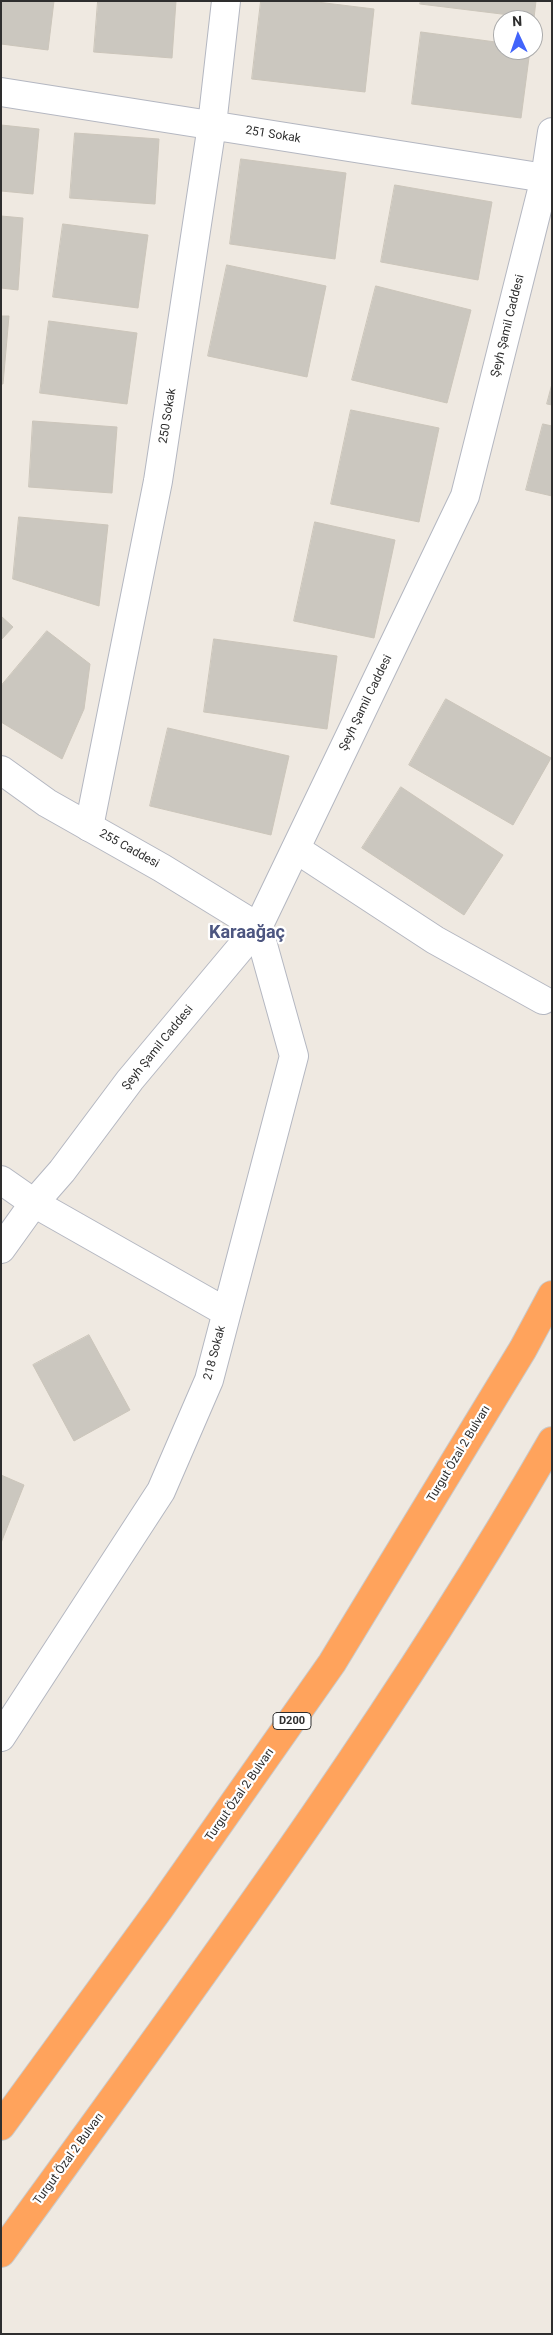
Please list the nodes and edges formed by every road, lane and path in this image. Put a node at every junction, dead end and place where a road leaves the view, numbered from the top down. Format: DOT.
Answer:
graph roads {
  1 [pos="226,1"];
  2 [pos="1,92"];
  3 [pos="212,126"];
  4 [pos="552,132"];
  5 [pos="545,178"];
  6 [pos="1,770"];
  7 [pos="89,827"];
  8 [pos="296,848"];
  9 [pos="258,927"];
  10 [pos="543,1000"];
  11 [pos="1,1180"];
  12 [pos="34,1203"];
  13 [pos="1,1249"];
  14 [pos="552,1295"];
  15 [pos="226,1312"];
  16 [pos="552,1441"];
  17 [pos="1,1737"];
  18 [pos="1,2126"];
  19 [pos="1,2253"];
  1 -- 3 [label="street, 250 Sokak"];
  2 -- 3 [label="street, 251 Sokak"];
  3 -- 5 [label="street, 251 Sokak"];
  3 -- 7 [label="street, 250 Sokak"];
  4 -- 5 [label="street, Şeyh Şamil Caddesi"];
  5 -- 8 [label="street, Şeyh Şamil Caddesi"];
  6 -- 7 [label="street, 255 Caddesi"];
  7 -- 9 [label="street, 255 Caddesi"];
  8 -- 9 [label="street, Şeyh Şamil Caddesi"];
  8 -- 10 [label="street"];
  9 -- 12 [label="street, Şeyh Şamil Caddesi"];
  9 -- 15 [label="street, 218 Sokak"];
  11 -- 12 [label="street"];
  12 -- 13 [label="street, Şeyh Şamil Caddesi"];
  12 -- 15 [label="street"];
  14 -- 18 [label="highway, Turgut Özal 2 Bulvarı / D200"];
  15 -- 17 [label="street, 218 Sokak"];
  16 -- 19 [label="highway, Turgut Özal 2 Bulvarı"];
}
